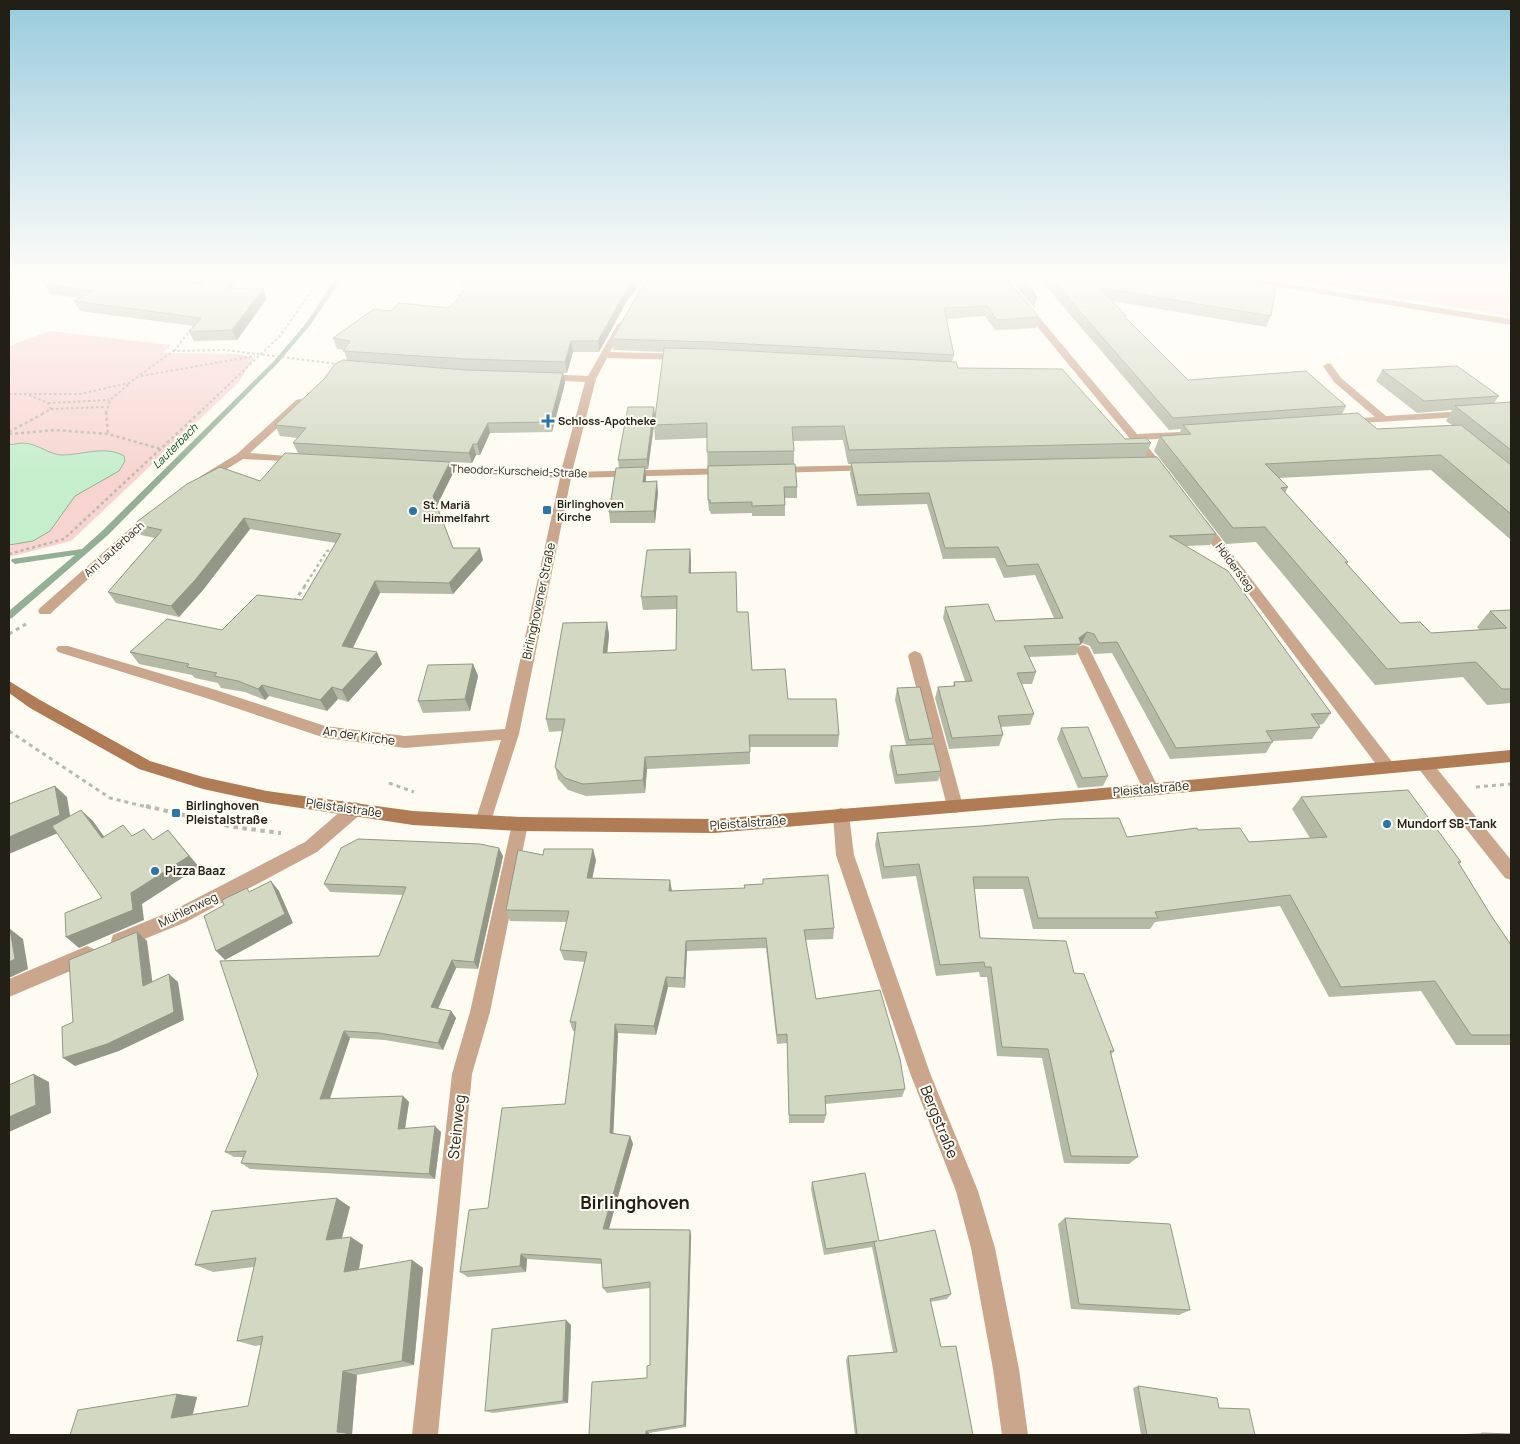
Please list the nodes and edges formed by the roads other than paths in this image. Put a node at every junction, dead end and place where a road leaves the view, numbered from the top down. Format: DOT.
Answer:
graph roads {
  1 [pos="611,343"];
  2 [pos="1053,343"];
  3 [pos="605,355"];
  4 [pos="692,358"];
  5 [pos="1328,366"];
  6 [pos="532,377"];
  7 [pos="590,379"];
  8 [pos="306,397"];
  9 [pos="1511,411"];
  10 [pos="1432,416"];
  11 [pos="1383,420"];
  12 [pos="1334,423"];
  13 [pos="1446,428"];
  14 [pos="1204,432"];
  15 [pos="1134,437"];
  16 [pos="241,456"];
  17 [pos="307,460"];
  18 [pos="1157,463"];
  19 [pos="1138,464"];
  20 [pos="420,467"];
  21 [pos="886,468"];
  22 [pos="768,470"];
  23 [pos="739,471"];
  24 [pos="566,475"];
  25 [pos="1169,479"];
  26 [pos="193,486"];
  27 [pos="158,510"];
  28 [pos="1198,517"];
  29 [pos="45,612"];
  30 [pos="64,649"];
  31 [pos="1083,650"];
  32 [pos="915,656"];
  33 [pos="9,686"];
  34 [pos="511,734"];
  35 [pos="1511,756"];
  36 [pos="1424,764"];
  37 [pos="1388,767"];
  38 [pos="1151,789"];
  39 [pos="955,806"];
  40 [pos="355,809"];
  41 [pos="841,815"];
  42 [pos="482,822"];
  43 [pos="520,824"];
  44 [pos="1511,873"];
  45 [pos="9,988"];
  46 [pos="424,1435"];
  47 [pos="1015,1435"];
  1 -- 3 [label="street, Birlinghovener Straße"];
  2 -- 15 [label="street"];
  3 -- 4 [label="street"];
  3 -- 7 [label="street, Birlinghovener Straße"];
  5 -- 11 [label="street"];
  6 -- 7 [label="street"];
  7 -- 24 [label="street, Birlinghovener Straße"];
  8 -- 16 [label="street"];
  9 -- 10 [label="street"];
  10 -- 11 [label="street"];
  10 -- 13 [label="street"];
  11 -- 12 [label="street"];
  14 -- 15 [label="street"];
  15 -- 18 [label="street"];
  16 -- 17 [label="street"];
  16 -- 26 [label="street"];
  18 -- 19 [label="street"];
  18 -- 25 [label="street"];
  20 -- 24 [label="street, Theodor-Kurscheid-Straße"];
  21 -- 22 [label="street"];
  23 -- 24 [label="street, Theodor-Kurscheid-Straße"];
  24 -- 34 [label="street, Birlinghovener Straße"];
  27 -- 29 [label="street, Am Lauterbach"];
  28 -- 37 [label="street, Höldersteg"];
  30 -- 34 [label="street, An der Kirche"];
  31 -- 38 [label="street"];
  32 -- 39 [label="street"];
  33 -- 40 [label="main road, Pleistalstraße"];
  34 -- 42 [label="street, Birlinghovener Straße"];
  35 -- 36 [label="main road, Pleistalstraße"];
  36 -- 37 [label="main road, Pleistalstraße"];
  36 -- 44 [label="street"];
  37 -- 38 [label="main road, Pleistalstraße"];
  38 -- 39 [label="main road, Pleistalstraße"];
  39 -- 41 [label="main road, Pleistalstraße"];
  40 -- 42 [label="main road, Pleistalstraße"];
  40 -- 45 [label="street, Mühlenweg"];
  41 -- 43 [label="main road, Pleistalstraße"];
  41 -- 47 [label="street, Bergstraße"];
  42 -- 43 [label="main road, Pleistalstraße"];
  43 -- 46 [label="street, Steinweg"];
}
